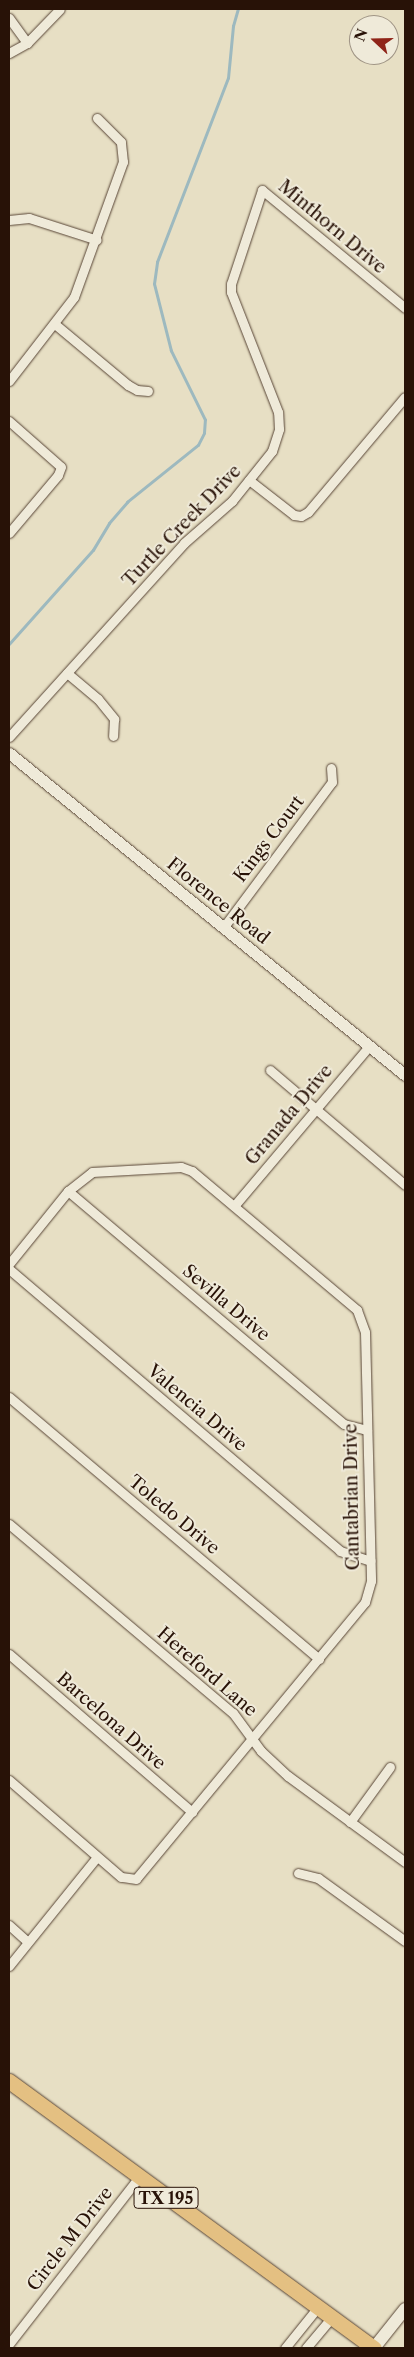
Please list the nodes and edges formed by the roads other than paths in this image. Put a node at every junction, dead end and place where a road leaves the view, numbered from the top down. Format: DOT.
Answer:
graph roads {
  1 [pos="60,9"];
  2 [pos="9,18"];
  3 [pos="27,43"];
  4 [pos="9,53"];
  5 [pos="97,118"];
  6 [pos="262,190"];
  7 [pos="9,220"];
  8 [pos="97,240"];
  9 [pos="405,308"];
  10 [pos="56,325"];
  11 [pos="9,381"];
  12 [pos="148,391"];
  13 [pos="405,397"];
  14 [pos="9,421"];
  15 [pos="249,480"];
  16 [pos="9,533"];
  17 [pos="67,673"];
  18 [pos="113,736"];
  19 [pos="9,737"];
  20 [pos="9,753"];
  21 [pos="332,768"];
  22 [pos="223,928"];
  23 [pos="369,1046"];
  24 [pos="270,1070"];
  25 [pos="405,1075"];
  26 [pos="316,1109"];
  27 [pos="405,1185"];
  28 [pos="68,1191"];
  29 [pos="234,1206"];
  30 [pos="9,1264"];
  31 [pos="9,1269"];
  32 [pos="9,1397"];
  33 [pos="367,1430"];
  34 [pos="9,1524"];
  35 [pos="370,1561"];
  36 [pos="9,1654"];
  37 [pos="319,1659"];
  38 [pos="254,1737"];
  39 [pos="390,1767"];
  40 [pos="9,1780"];
  41 [pos="192,1812"];
  42 [pos="350,1822"];
  43 [pos="97,1857"];
  44 [pos="405,1862"];
  45 [pos="298,1873"];
  46 [pos="9,1925"];
  47 [pos="405,1941"];
  48 [pos="28,1942"];
  49 [pos="9,1966"];
  50 [pos="9,2081"];
  51 [pos="138,2178"];
  52 [pos="318,2307"];
  53 [pos="405,2309"];
  54 [pos="332,2317"];
  55 [pos="9,2344"];
  56 [pos="285,2348"];
  57 [pos="306,2348"];
  58 [pos="374,2348"];
  1 -- 3 [label="street"];
  2 -- 3 [label="street"];
  3 -- 4 [label="street"];
  5 -- 8 [label="street"];
  6 -- 9 [label="street, Minthorn Drive"];
  6 -- 15 [label="street, Turtle Creek Drive"];
  7 -- 8 [label="street"];
  8 -- 10 [label="street"];
  10 -- 11 [label="street"];
  10 -- 12 [label="street"];
  13 -- 15 [label="street"];
  14 -- 16 [label="street"];
  15 -- 17 [label="street, Turtle Creek Drive"];
  17 -- 18 [label="street"];
  17 -- 19 [label="street, Turtle Creek Drive"];
  20 -- 22 [label="street, Florence Road"];
  21 -- 22 [label="street, Kings Court"];
  22 -- 23 [label="street, Florence Road"];
  23 -- 25 [label="street, Florence Road"];
  23 -- 26 [label="street, Granada Drive"];
  24 -- 26 [label="street"];
  26 -- 27 [label="street"];
  26 -- 29 [label="street, Granada Drive"];
  28 -- 29 [label="street, Cantabrian Drive"];
  28 -- 30 [label="street, Cantabrian Drive"];
  28 -- 33 [label="street, Sevilla Drive"];
  29 -- 33 [label="street, Cantabrian Drive"];
  31 -- 35 [label="street, Valencia Drive"];
  32 -- 37 [label="street, Toledo Drive"];
  33 -- 35 [label="street, Cantabrian Drive"];
  34 -- 38 [label="street, Hereford Lane"];
  35 -- 37 [label="street, Cantabrian Drive"];
  36 -- 41 [label="street, Barcelona Drive"];
  37 -- 38 [label="street, Cantabrian Drive"];
  38 -- 41 [label="street, Cantabrian Drive"];
  38 -- 42 [label="street, Hereford Lane"];
  39 -- 42 [label="street"];
  40 -- 43 [label="street, Cantabrian Drive"];
  41 -- 43 [label="street, Cantabrian Drive"];
  42 -- 44 [label="street, Hereford Lane"];
  43 -- 48 [label="street"];
  45 -- 47 [label="street"];
  46 -- 48 [label="street"];
  48 -- 49 [label="street"];
  50 -- 51 [label="highway, TX 195"];
  51 -- 52 [label="highway, TX 195"];
  51 -- 55 [label="street, Circle M Drive"];
  52 -- 54 [label="highway, TX 195"];
  52 -- 56 [label="street"];
  53 -- 58 [label="main road"];
  54 -- 57 [label="street"];
  54 -- 58 [label="highway, TX 195"];
}
